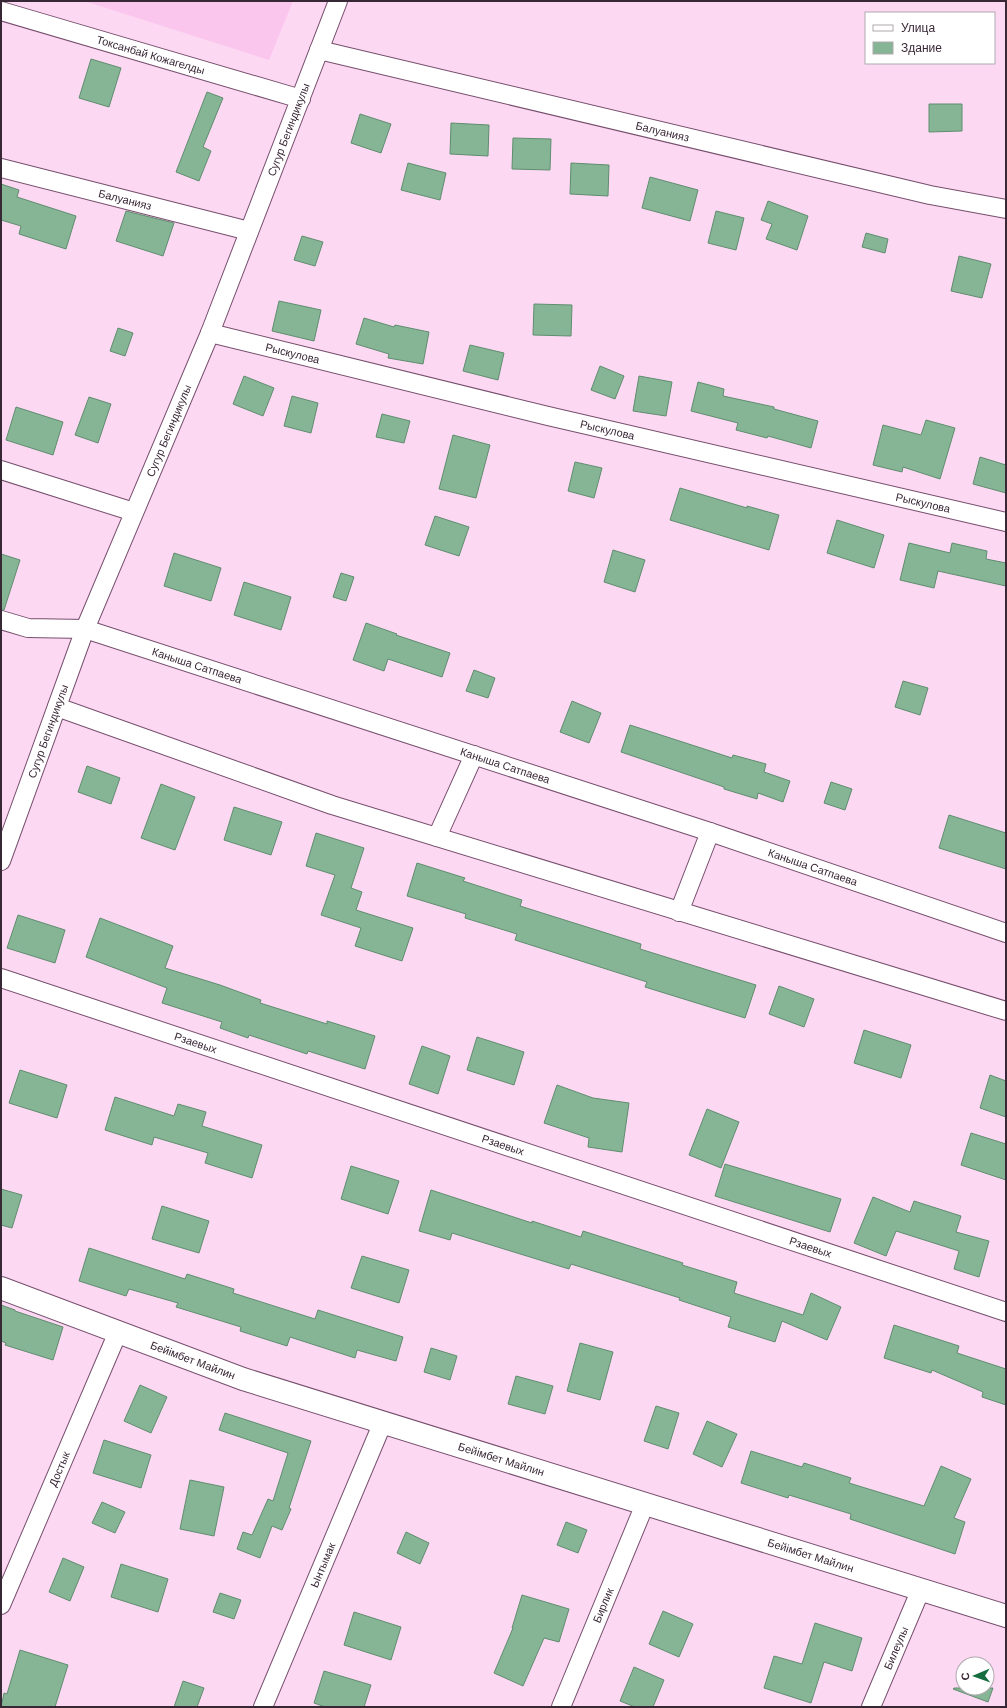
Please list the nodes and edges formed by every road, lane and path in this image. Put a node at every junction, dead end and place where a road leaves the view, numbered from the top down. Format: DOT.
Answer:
graph roads {
  1 [pos="338,1"];
  2 [pos="1,11"];
  3 [pos="319,50"];
  4 [pos="300,99"];
  5 [pos="1,168"];
  6 [pos="1006,209"];
  7 [pos="250,231"];
  8 [pos="210,333"];
  9 [pos="1,470"];
  10 [pos="134,512"];
  11 [pos="1006,522"];
  12 [pos="1,620"];
  13 [pos="85,628"];
  14 [pos="57,707"];
  15 [pos="474,755"];
  16 [pos="710,832"];
  17 [pos="436,837"];
  18 [pos="1,861"];
  19 [pos="679,912"];
  20 [pos="1006,933"];
  21 [pos="1,978"];
  22 [pos="1006,1011"];
  23 [pos="1,1288"];
  24 [pos="1006,1312"];
  25 [pos="118,1332"];
  26 [pos="382,1422"];
  27 [pos="645,1504"];
  28 [pos="921,1589"];
  29 [pos="1,1606"];
  30 [pos="1006,1616"];
  31 [pos="263,1707"];
  32 [pos="561,1707"];
  33 [pos="871,1707"];
  1 -- 3 [label="street, Сугур Бегиндикулы"];
  2 -- 4 [label="street, Токсанбай Кожагелды"];
  3 -- 4 [label="street, Сугур Бегиндикулы"];
  3 -- 6 [label="street, Балуанияз"];
  4 -- 7 [label="street, Сугур Бегиндикулы"];
  5 -- 7 [label="street, Балуанияз"];
  7 -- 8 [label="street, Сугур Бегиндикулы"];
  8 -- 10 [label="street, Сугур Бегиндикулы"];
  8 -- 11 [label="street, Рыскулова"];
  9 -- 10 [label="street"];
  10 -- 13 [label="street, Сугур Бегиндикулы"];
  12 -- 13 [label="street, Каныша Сатпаева"];
  13 -- 14 [label="street, Сугур Бегиндикулы"];
  13 -- 15 [label="street, Каныша Сатпаева"];
  14 -- 17 [label="street"];
  14 -- 18 [label="street, Сугур Бегиндикулы"];
  15 -- 16 [label="street, Каныша Сатпаева"];
  15 -- 17 [label="street"];
  16 -- 19 [label="street"];
  16 -- 20 [label="street, Каныша Сатпаева"];
  17 -- 19 [label="street"];
  19 -- 22 [label="street"];
  21 -- 24 [label="street, Рзаевых"];
  23 -- 25 [label="street, Бейімбет Майлин"];
  25 -- 26 [label="street, Бейімбет Майлин"];
  25 -- 29 [label="street, Достык"];
  26 -- 27 [label="street, Бейімбет Майлин"];
  26 -- 31 [label="street, Ынтымак"];
  27 -- 28 [label="street, Бейімбет Майлин"];
  27 -- 32 [label="street, Бирлик"];
  28 -- 30 [label="street, Бейімбет Майлин"];
  28 -- 33 [label="street, Билеулы"];
}
